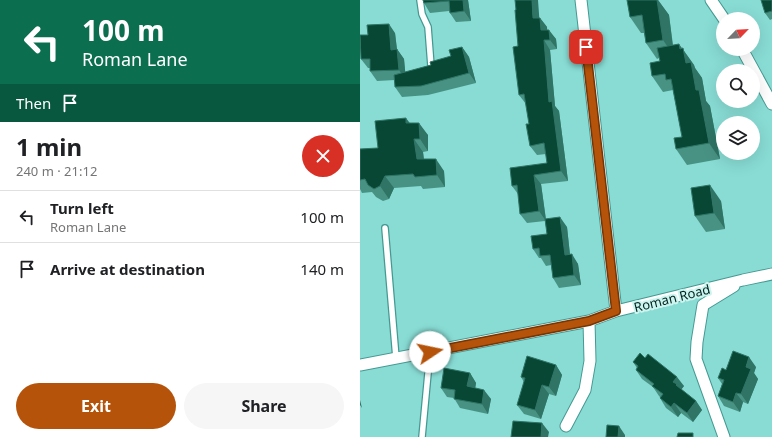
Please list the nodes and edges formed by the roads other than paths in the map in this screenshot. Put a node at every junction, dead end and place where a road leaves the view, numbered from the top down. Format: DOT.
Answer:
graph roads {
  1 [pos="420,0"];
  2 [pos="581,0"];
  3 [pos="711,0"];
  4 [pos="719,12"];
  5 [pos="746,56"];
  6 [pos="445,63"];
  7 [pos="772,104"];
  8 [pos="385,228"];
  9 [pos="772,274"];
  10 [pos="743,280"];
  11 [pos="616,311"];
  12 [pos="589,321"];
  13 [pos="430,352"];
  14 [pos="396,358"];
  15 [pos="360,365"];
  16 [pos="566,426"];
  17 [pos="422,437"];
  18 [pos="724,437"];
  1 -- 6 [label="lane"];
  2 -- 11 [label="street"];
  3 -- 4 [label="street"];
  5 -- 7 [label="street"];
  8 -- 14 [label="lane"];
  9 -- 10 [label="street, Roman Road"];
  10 -- 11 [label="street, Roman Road"];
  10 -- 18 [label="street"];
  11 -- 12 [label="street, Roman Road"];
  12 -- 13 [label="street, Roman Road"];
  12 -- 16 [label="street"];
  13 -- 14 [label="street, Roman Road"];
  13 -- 17 [label="lane"];
  14 -- 15 [label="street, Roman Road"];
}
